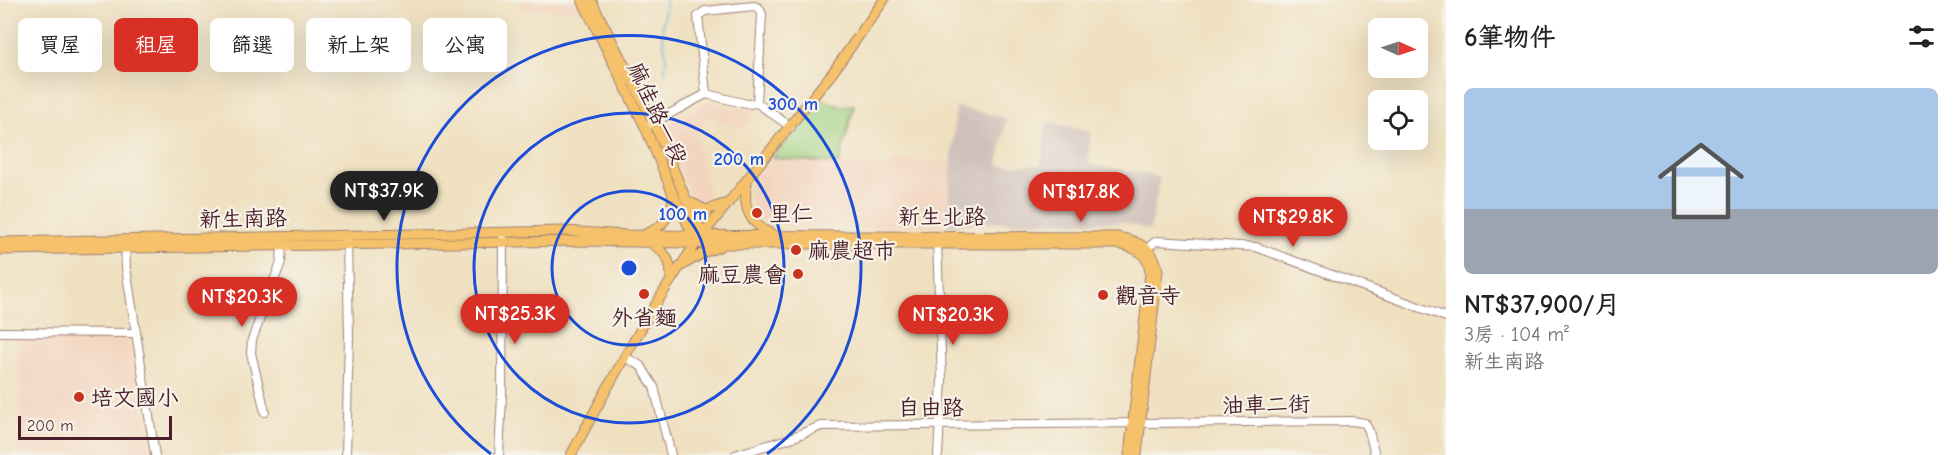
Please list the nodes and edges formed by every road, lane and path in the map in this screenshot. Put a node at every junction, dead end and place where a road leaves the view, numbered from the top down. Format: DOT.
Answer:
graph roads {
  1 [pos="582,0"];
  2 [pos="591,0"];
  3 [pos="884,0"];
  4 [pos="706,94"];
  5 [pos="757,103"];
  6 [pos="650,125"];
  7 [pos="791,127"];
  8 [pos="747,180"];
  9 [pos="673,194"];
  10 [pos="685,197"];
  11 [pos="729,202"];
  12 [pos="777,236"];
  13 [pos="698,237"];
  14 [pos="503,238"];
  15 [pos="646,238"];
  16 [pos="347,240"];
  17 [pos="937,240"];
  18 [pos="0,242"];
  19 [pos="125,244"];
  20 [pos="734,244"];
  21 [pos="282,245"];
  22 [pos="0,250"];
  23 [pos="1145,251"];
  24 [pos="678,268"];
  25 [pos="671,279"];
  26 [pos="1446,317"];
  27 [pos="0,332"];
  28 [pos="136,333"];
  29 [pos="625,357"];
  30 [pos="265,412"];
  31 [pos="940,425"];
  32 [pos="1137,425"];
  33 [pos="155,455"];
  34 [pos="346,455"];
  35 [pos="500,455"];
  36 [pos="571,455"];
  37 [pos="672,455"];
  38 [pos="735,455"];
  39 [pos="938,455"];
  40 [pos="1129,455"];
  41 [pos="1137,455"];
  42 [pos="1375,455"];
  1 -- 6 [label="main road, 麻佳路一段"];
  2 -- 6 [label="main road, 麻佳路一段"];
  3 -- 7 [label="main road"];
  4 -- 5 [label="street"];
  4 -- 5 [label="street"];
  4 -- 6 [label="street"];
  5 -- 7 [label="street"];
  6 -- 9 [label="main road, 麻佳路一段"];
  6 -- 10 [label="main road, 麻佳路一段"];
  7 -- 8 [label="main road"];
  8 -- 11 [label="main road"];
  8 -- 12 [label="main road"];
  9 -- 13 [label="main road, 麻佳路一段"];
  9 -- 15 [label="main road"];
  10 -- 11 [label="main road"];
  10 -- 13 [label="main road, 麻佳路一段"];
  11 -- 13 [label="main road"];
  12 -- 13 [label="main road, 新生北路"];
  12 -- 17 [label="main road, 新生北路"];
  13 -- 15 [label="main road, 新生南路"];
  13 -- 20 [label="main road, 新生北路"];
  13 -- 24 [label="main road"];
  14 -- 15 [label="main road, 新生南路"];
  14 -- 16 [label="main road, 新生南路"];
  14 -- 35 [label="street"];
  15 -- 25 [label="main road"];
  16 -- 19 [label="main road, 新生南路"];
  16 -- 21 [label="main road, 新生南路"];
  16 -- 34 [label="street"];
  17 -- 20 [label="main road, 新生北路"];
  17 -- 23 [label="main road, 新生北路"];
  17 -- 31 [label="street"];
  18 -- 19 [label="main road, 新生南路"];
  19 -- 21 [label="main road, 新生南路"];
  19 -- 22 [label="main road, 新生南路"];
  19 -- 28 [label="street"];
  20 -- 24 [label="main road"];
  21 -- 30 [label="street"];
  23 -- 26 [label="street"];
  23 -- 32 [label="main road"];
  24 -- 25 [label="main road"];
  25 -- 29 [label="main road"];
  27 -- 28 [label="street"];
  28 -- 33 [label="street"];
  29 -- 36 [label="main road"];
  29 -- 37 [label="street"];
  31 -- 32 [label="street, 自由路"];
  31 -- 38 [label="street, 自由路"];
  31 -- 39 [label="street"];
  32 -- 40 [label="main road"];
  32 -- 41 [label="main road"];
  32 -- 42 [label="street, 油車二街"];
}
